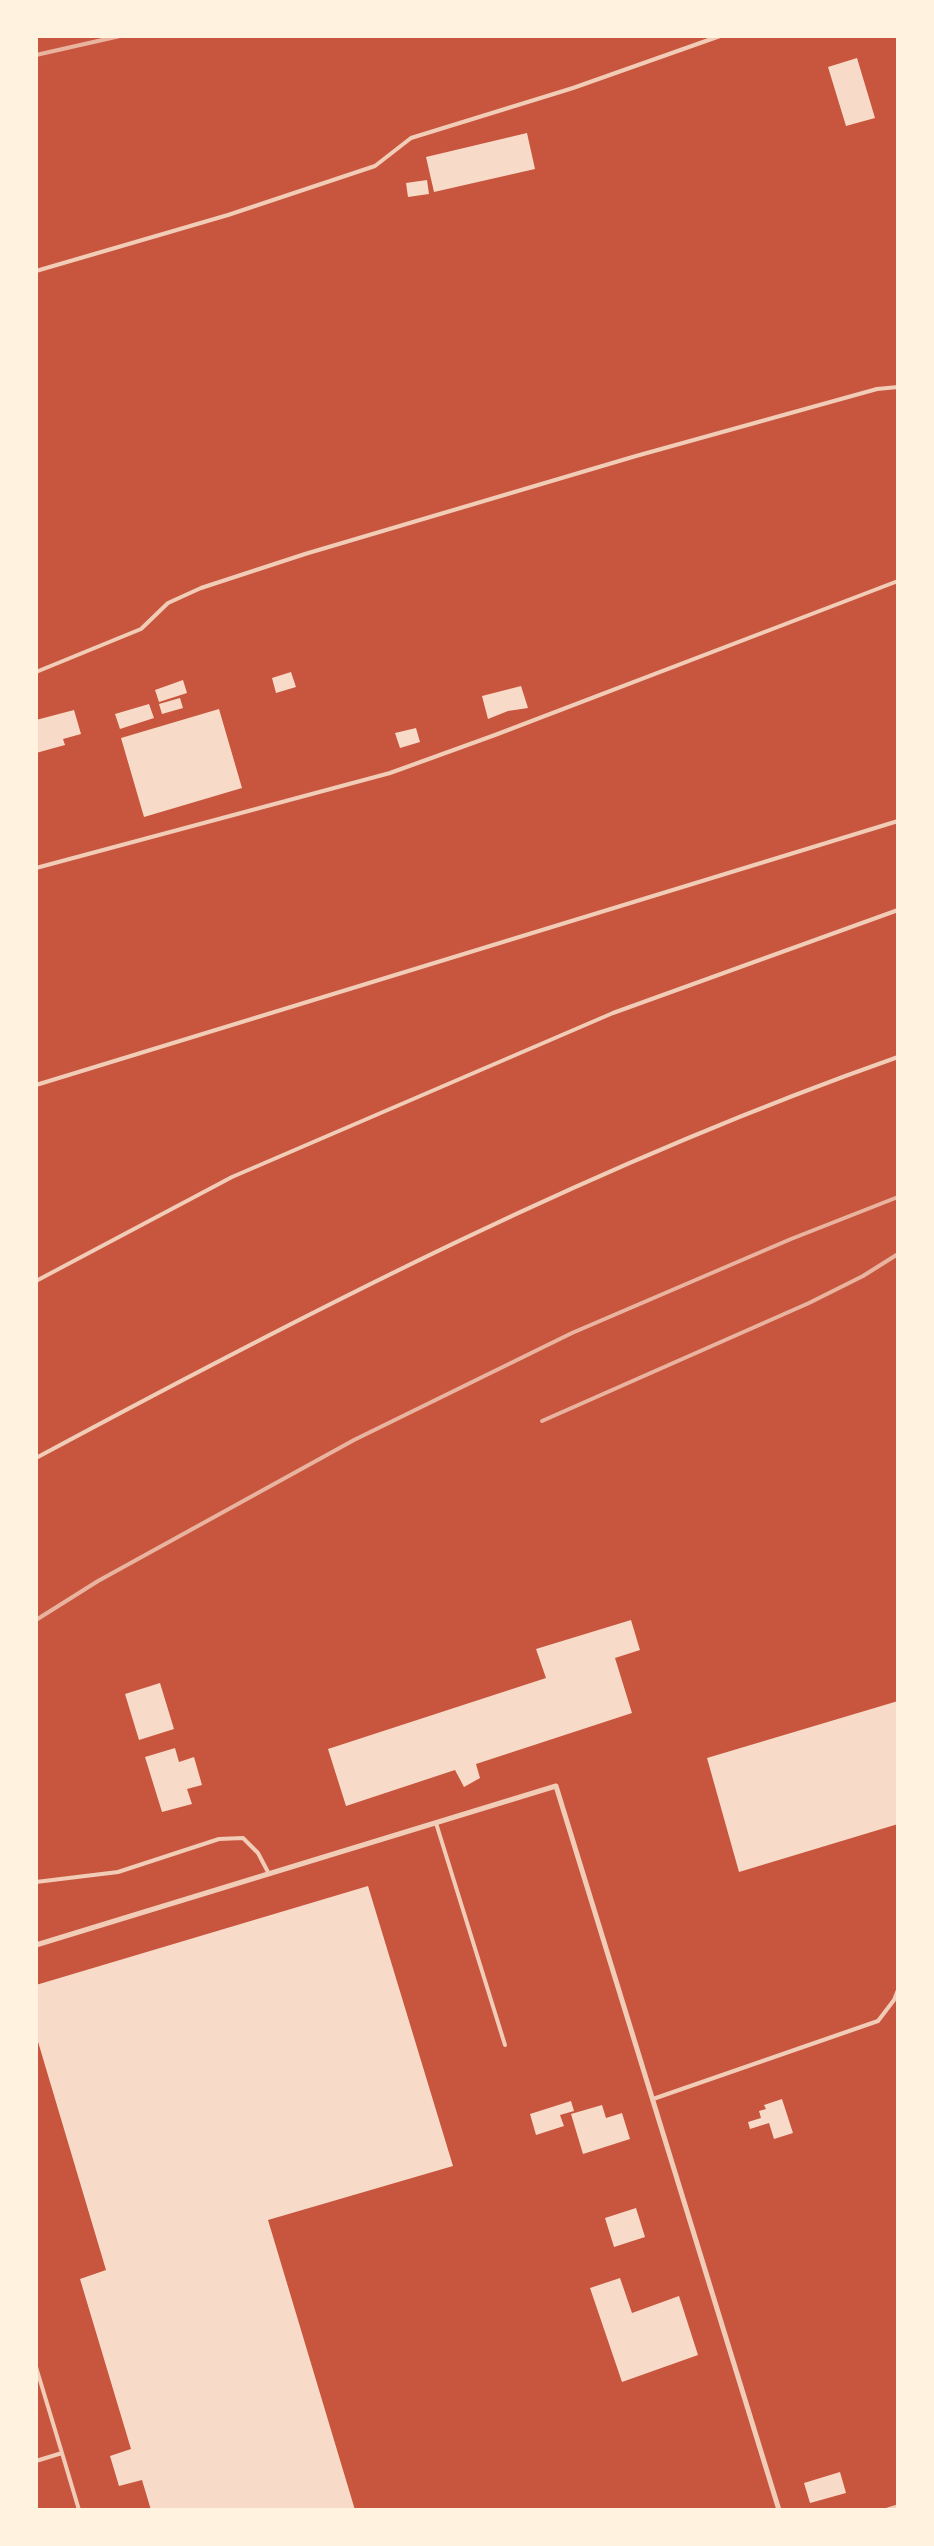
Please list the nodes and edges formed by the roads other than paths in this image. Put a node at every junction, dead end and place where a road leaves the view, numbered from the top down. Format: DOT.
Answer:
graph roads {
  1 [pos="720,36"];
  2 [pos="36,271"];
  3 [pos="898,387"];
  4 [pos="898,581"];
  5 [pos="36,672"];
  6 [pos="898,822"];
  7 [pos="36,868"];
  8 [pos="898,910"];
  9 [pos="898,1057"];
  10 [pos="36,1085"];
  11 [pos="36,1281"];
  12 [pos="36,1458"];
  13 [pos="436,1823"];
  14 [pos="269,1874"];
  15 [pos="36,1882"];
  16 [pos="36,1946"];
  17 [pos="898,1990"];
  18 [pos="505,2045"];
  19 [pos="652,2099"];
  20 [pos="36,2367"];
  21 [pos="62,2453"];
  22 [pos="36,2461"];
  23 [pos="898,2507"];
  24 [pos="79,2510"];
  25 [pos="779,2510"];
  26 [pos="888,2510"];
  1 -- 2 [label="lane"];
  3 -- 5 [label="lane"];
  4 -- 7 [label="lane"];
  6 -- 10 [label="lane"];
  8 -- 11 [label="lane"];
  9 -- 12 [label="lane"];
  13 -- 14 [label="street"];
  13 -- 18 [label="lane"];
  13 -- 19 [label="street"];
  14 -- 15 [label="lane"];
  14 -- 16 [label="street"];
  17 -- 19 [label="lane"];
  19 -- 25 [label="street"];
  20 -- 21 [label="lane"];
  21 -- 22 [label="lane"];
  21 -- 24 [label="lane"];
  23 -- 26 [label="street"];
}
